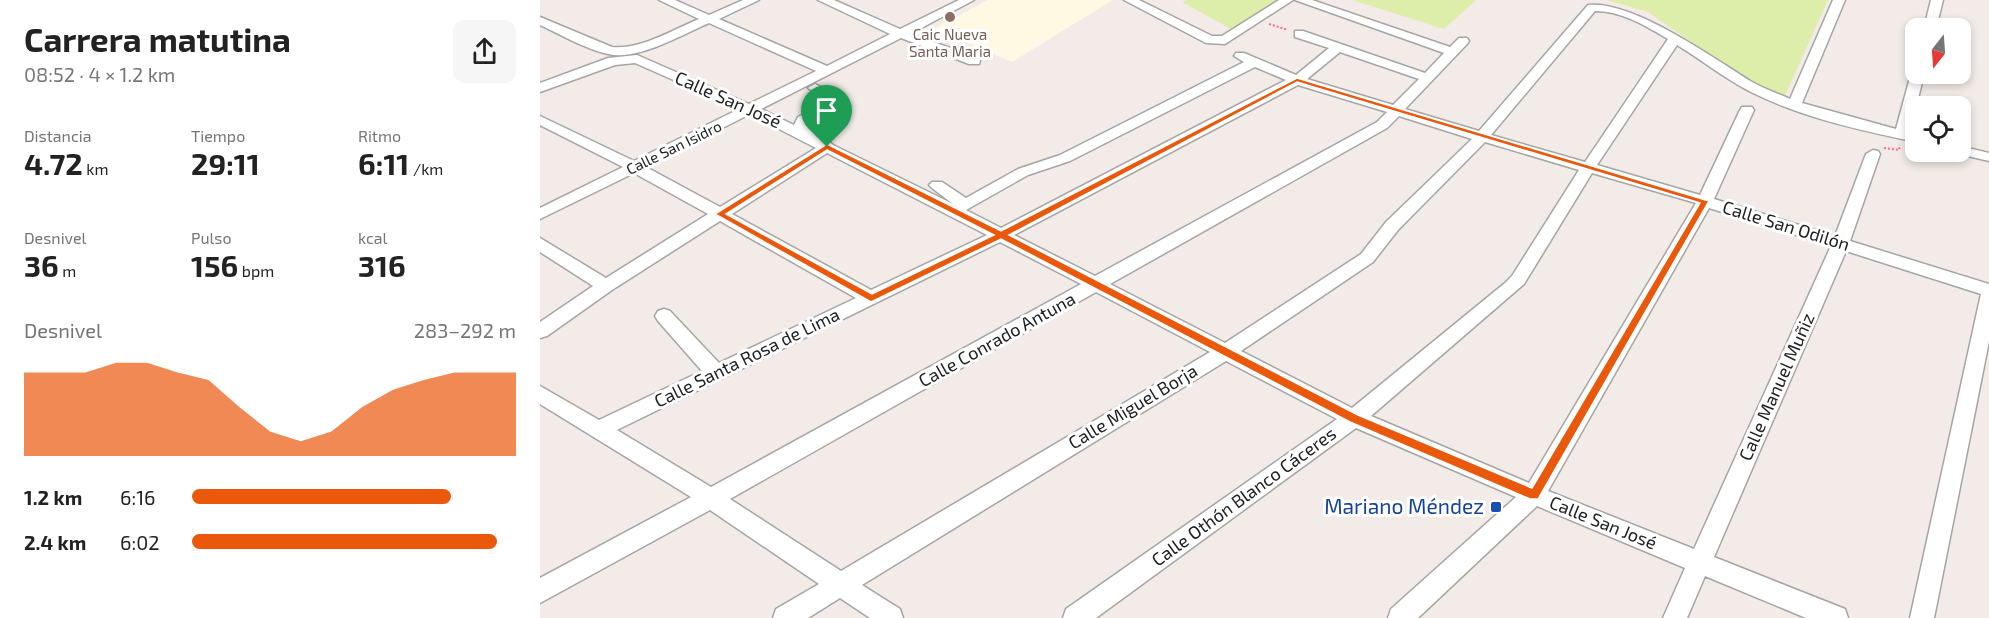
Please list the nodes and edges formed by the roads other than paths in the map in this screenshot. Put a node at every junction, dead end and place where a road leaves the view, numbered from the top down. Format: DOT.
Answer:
graph roads {
  1 [pos="665,0"];
  2 [pos="753,0"];
  3 [pos="824,0"];
  4 [pos="968,0"];
  5 [pos="1130,0"];
  6 [pos="1287,0"];
  7 [pos="1301,0"];
  8 [pos="1839,0"];
  9 [pos="1937,0"];
  10 [pos="1932,18"];
  11 [pos="711,19"];
  12 [pos="540,21"];
  13 [pos="1299,33"];
  14 [pos="900,34"];
  15 [pos="1676,37"];
  16 [pos="1463,41"];
  17 [pos="1338,47"];
  18 [pos="1453,52"];
  19 [pos="626,55"];
  20 [pos="974,61"];
  21 [pos="826,70"];
  22 [pos="1428,78"];
  23 [pos="1297,80"];
  24 [pos="540,88"];
  25 [pos="815,88"];
  26 [pos="1794,105"];
  27 [pos="752,110"];
  28 [pos="1747,110"];
  29 [pos="1396,111"];
  30 [pos="540,120"];
  31 [pos="1905,136"];
  32 [pos="1482,137"];
  33 [pos="827,147"];
  34 [pos="1971,153"];
  35 [pos="1873,154"];
  36 [pos="1989,157"];
  37 [pos="635,167"];
  38 [pos="1588,168"];
  39 [pos="937,185"];
  40 [pos="1705,201"];
  41 [pos="959,207"];
  42 [pos="540,214"];
  43 [pos="720,214"];
  44 [pos="1001,235"];
  45 [pos="1841,243"];
  46 [pos="540,244"];
  47 [pos="606,286"];
  48 [pos="1095,286"];
  49 [pos="1989,290"];
  50 [pos="1989,296"];
  51 [pos="871,298"];
  52 [pos="664,316"];
  53 [pos="540,331"];
  54 [pos="1225,352"];
  55 [pos="716,373"];
  56 [pos="540,394"];
  57 [pos="1354,418"];
  58 [pos="598,430"];
  59 [pos="1534,495"];
  60 [pos="711,498"];
  61 [pos="1699,562"];
  62 [pos="842,584"];
  63 [pos="540,591"];
  64 [pos="785,618"];
  65 [pos="891,618"];
  66 [pos="1075,618"];
  67 [pos="1400,618"];
  68 [pos="1674,618"];
  69 [pos="1836,618"];
  70 [pos="1922,618"];
  1 -- 11 [label="street"];
  2 -- 11 [label="street"];
  3 -- 14 [label="street"];
  4 -- 14 [label="street, Calle San Isidro"];
  5 -- 6 [label="street"];
  7 -- 18 [label="street"];
  8 -- 26 [label="street"];
  9 -- 10 [label="street"];
  11 -- 19 [label="street"];
  11 -- 21 [label="street"];
  12 -- 19 [label="street, Calle San José"];
  13 -- 17 [label="street"];
  14 -- 20 [label="street"];
  14 -- 21 [label="street, Calle San Isidro"];
  15 -- 26 [label="street"];
  15 -- 32 [label="street, Calle Miguel Borja"];
  15 -- 38 [label="street, Calle Othón Blanco Cáceres"];
  16 -- 18 [label="street, Calle Conrado Antuna"];
  17 -- 22 [label="street"];
  17 -- 23 [label="street, Calle Santa Rosa de Lima"];
  18 -- 22 [label="street, Calle Conrado Antuna"];
  19 -- 24 [label="street"];
  19 -- 27 [label="street, Calle San José"];
  21 -- 27 [label="street, Calle San Isidro"];
  22 -- 29 [label="street, Calle Conrado Antuna"];
  23 -- 29 [label="street, Calle San Odilón"];
  23 -- 41 [label="street, Calle San Odilón"];
  23 -- 44 [label="street, Calle Santa Rosa de Lima"];
  25 -- 33 [label="street"];
  26 -- 31 [label="street"];
  27 -- 33 [label="street, Calle San José"];
  27 -- 37 [label="street, Calle San Isidro"];
  28 -- 40 [label="street"];
  29 -- 32 [label="street, Calle San Odilón"];
  29 -- 48 [label="street, Calle Conrado Antuna"];
  30 -- 37 [label="street"];
  32 -- 38 [label="street, Calle San Odilón"];
  32 -- 54 [label="street, Calle Miguel Borja"];
  33 -- 41 [label="street, Calle San José"];
  33 -- 43 [label="street"];
  34 -- 36 [label="street"];
  35 -- 45 [label="street, Calle Manuel Muñiz"];
  37 -- 42 [label="street, Calle San Isidro"];
  37 -- 43 [label="street"];
  38 -- 40 [label="street, Calle San Odilón"];
  38 -- 57 [label="street, Calle Othón Blanco Cáceres"];
  39 -- 41 [label="street"];
  40 -- 45 [label="street, Calle San Odilón"];
  40 -- 59 [label="street"];
  41 -- 44 [label="street, Calle San José"];
  43 -- 47 [label="street"];
  43 -- 51 [label="street"];
  44 -- 48 [label="street, Calle San José"];
  44 -- 51 [label="street, Calle Santa Rosa de Lima"];
  45 -- 49 [label="street, Calle San Odilón"];
  45 -- 61 [label="street, Calle Manuel Muñiz"];
  46 -- 47 [label="street"];
  47 -- 53 [label="street"];
  48 -- 54 [label="street, Calle San José"];
  48 -- 60 [label="street, Calle Conrado Antuna"];
  50 -- 70 [label="street"];
  51 -- 55 [label="street, Calle Santa Rosa de Lima"];
  52 -- 55 [label="street"];
  54 -- 57 [label="street, Calle San José"];
  54 -- 62 [label="street, Calle Miguel Borja"];
  55 -- 58 [label="street, Calle Santa Rosa de Lima"];
  56 -- 58 [label="street"];
  57 -- 59 [label="street, Calle San José"];
  57 -- 66 [label="street, Calle Othón Blanco Cáceres"];
  58 -- 60 [label="street"];
  59 -- 61 [label="street, Calle San José"];
  59 -- 67 [label="street"];
  60 -- 62 [label="street"];
  60 -- 63 [label="street, Calle Conrado Antuna"];
  61 -- 68 [label="street, Calle Manuel Muñiz"];
  61 -- 69 [label="street, Calle San José"];
  62 -- 64 [label="street, Calle Miguel Borja"];
  62 -- 65 [label="street"];
}
